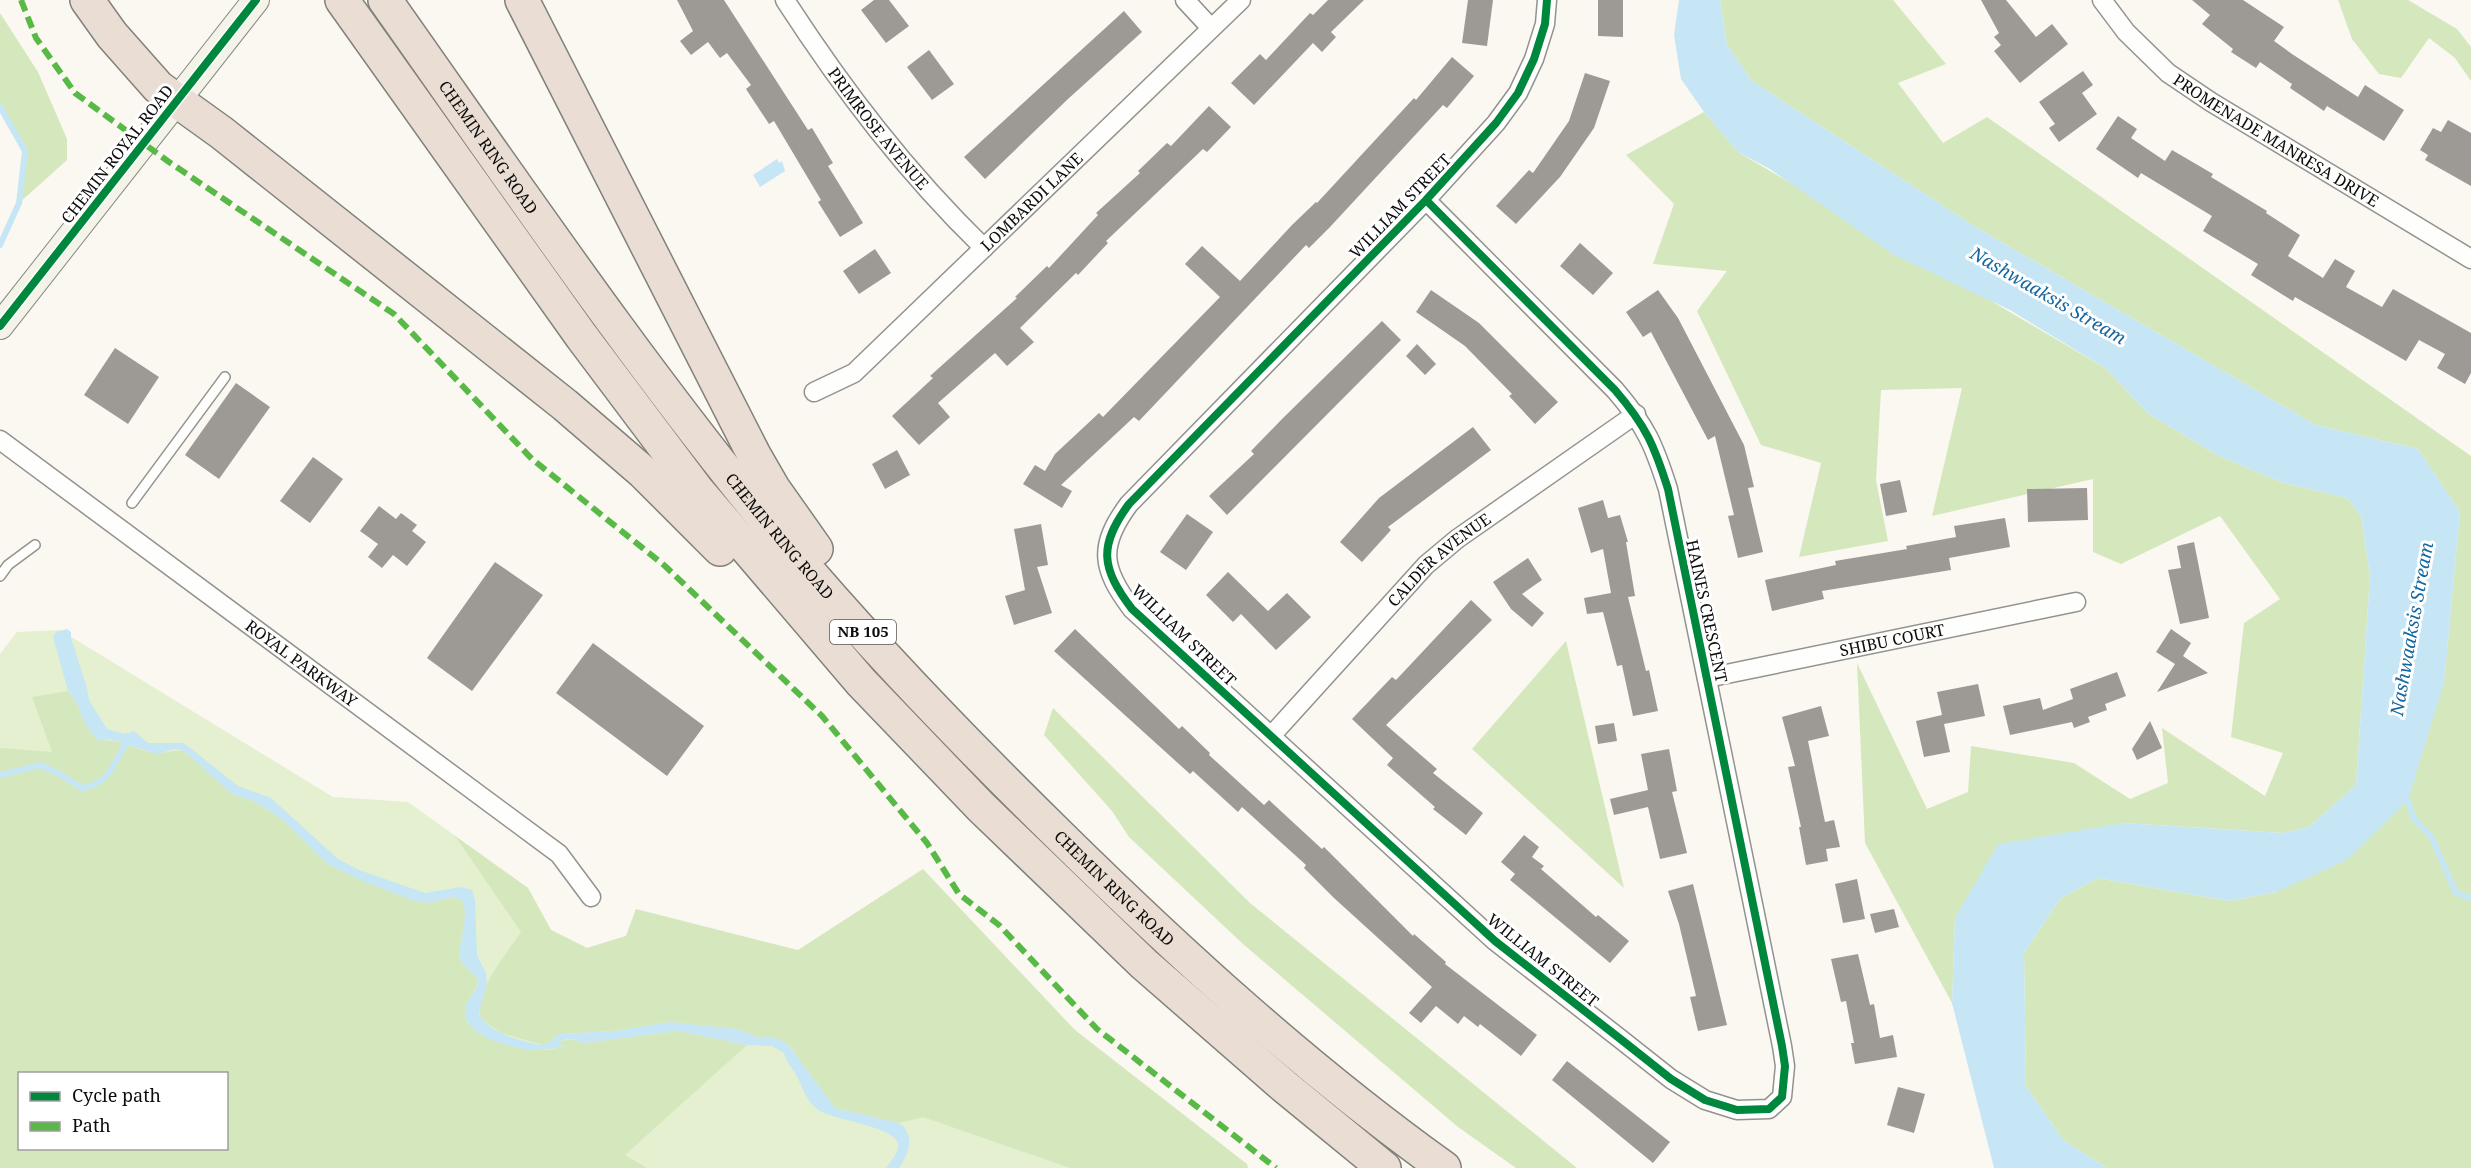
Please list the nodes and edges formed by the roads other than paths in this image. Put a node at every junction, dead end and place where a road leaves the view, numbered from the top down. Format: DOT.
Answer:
graph roads {
  1 [pos="87,0"];
  2 [pos="256,0"];
  3 [pos="342,0"];
  4 [pos="385,0"];
  5 [pos="522,0"];
  6 [pos="785,0"];
  7 [pos="1185,0"];
  8 [pos="1241,0"];
  9 [pos="1547,0"];
  10 [pos="2102,0"];
  11 [pos="1211,28"];
  12 [pos="175,101"];
  13 [pos="1426,200"];
  14 [pos="984,248"];
  15 [pos="2471,259"];
  16 [pos="0,326"];
  17 [pos="225,377"];
  18 [pos="814,392"];
  19 [pos="1636,414"];
  20 [pos="0,440"];
  21 [pos="132,503"];
  22 [pos="35,545"];
  23 [pos="0,576"];
  24 [pos="2076,602"];
  25 [pos="1707,678"];
  26 [pos="1271,736"];
  27 [pos="981,807"];
  28 [pos="1116,891"];
  29 [pos="591,897"];
  30 [pos="1769,1109"];
  31 [pos="1384,1168"];
  32 [pos="1444,1168"];
  1 -- 12 [label="highway"];
  2 -- 12 [label="main road, CHEMIN ROYAL ROAD"];
  3 -- 27 [label="highway, CHEMIN RING ROAD / NB 105"];
  4 -- 28 [label="highway, CHEMIN RING ROAD / NB 105"];
  5 -- 28 [label="highway"];
  6 -- 14 [label="street, PRIMROSE AVENUE"];
  7 -- 11 [label="street"];
  8 -- 11 [label="street, LOMBARDI LANE"];
  9 -- 13 [label="street, WILLIAM STREET"];
  10 -- 15 [label="street, PROMENADE MANRESA DRIVE"];
  11 -- 14 [label="street, LOMBARDI LANE"];
  12 -- 16 [label="main road, CHEMIN ROYAL ROAD"];
  12 -- 27 [label="highway"];
  13 -- 19 [label="street, HAINES CRESCENT"];
  13 -- 26 [label="street, WILLIAM STREET"];
  14 -- 18 [label="street, LOMBARDI LANE"];
  17 -- 21 [label="lane"];
  19 -- 25 [label="street, HAINES CRESCENT"];
  19 -- 26 [label="street, CALDER AVENUE"];
  20 -- 29 [label="street, ROYAL PARKWAY"];
  22 -- 23 [label="lane"];
  24 -- 25 [label="street, SHIBU COURT"];
  25 -- 30 [label="street, HAINES CRESCENT"];
  26 -- 30 [label="street, WILLIAM STREET"];
  27 -- 31 [label="highway, CHEMIN RING ROAD / NB 105"];
  28 -- 32 [label="highway, CHEMIN RING ROAD / NB 105"];
}
